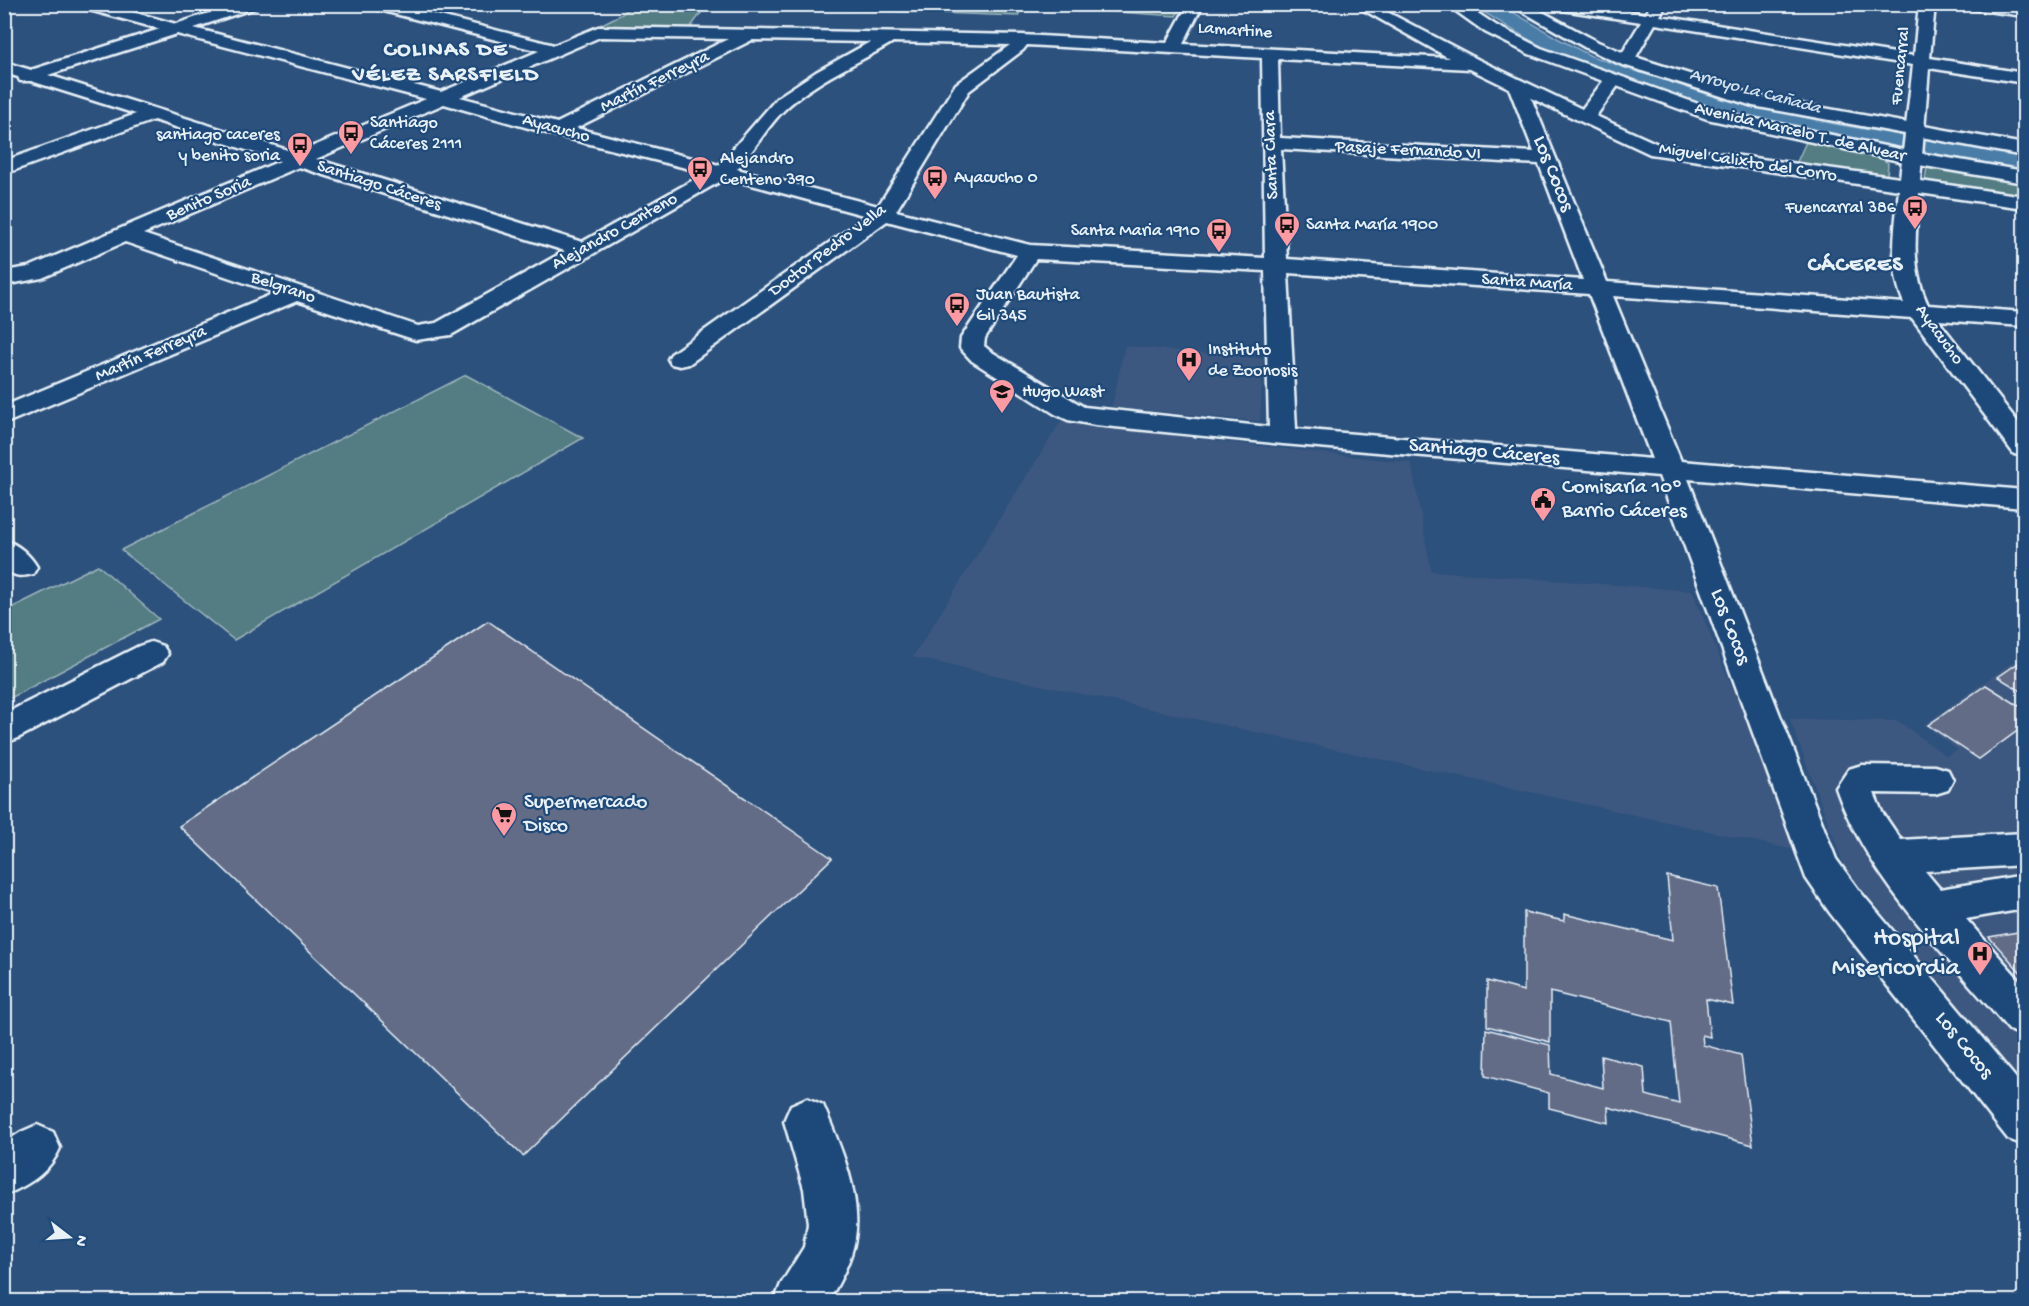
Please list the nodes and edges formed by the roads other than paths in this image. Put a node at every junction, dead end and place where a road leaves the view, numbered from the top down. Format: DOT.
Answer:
graph roads {
  1 [pos="83,4"];
  2 [pos="253,4"];
  3 [pos="373,4"];
  4 [pos="1196,4"];
  5 [pos="1360,4"];
  6 [pos="1453,4"];
  7 [pos="1516,4"];
  8 [pos="1557,4"];
  9 [pos="1659,4"];
  10 [pos="1927,4"];
  11 [pos="1972,4"];
  12 [pos="2025,12"];
  13 [pos="1651,20"];
  14 [pos="176,29"];
  15 [pos="598,33"];
  16 [pos="753,34"];
  17 [pos="891,37"];
  18 [pos="1022,40"];
  19 [pos="1173,47"];
  20 [pos="554,50"];
  21 [pos="1270,53"];
  22 [pos="1626,60"];
  23 [pos="1921,62"];
  24 [pos="1473,64"];
  25 [pos="4,67"];
  26 [pos="30,75"];
  27 [pos="2025,78"];
  28 [pos="1613,80"];
  29 [pos="4,83"];
  30 [pos="1516,83"];
  31 [pos="440,99"];
  32 [pos="154,114"];
  33 [pos="1586,117"];
  34 [pos="557,130"];
  35 [pos="1271,143"];
  36 [pos="1914,145"];
  37 [pos="2025,150"];
  38 [pos="1546,159"];
  39 [pos="298,160"];
  40 [pos="4,168"];
  41 [pos="721,173"];
  42 [pos="2025,177"];
  43 [pos="1908,187"];
  44 [pos="2025,202"];
  45 [pos="881,215"];
  46 [pos="125,235"];
  47 [pos="583,250"];
  48 [pos="1030,252"];
  49 [pos="1276,265"];
  50 [pos="11,278"];
  51 [pos="1598,288"];
  52 [pos="298,292"];
  53 [pos="1920,312"];
  54 [pos="2025,319"];
  55 [pos="442,330"];
  56 [pos="680,359"];
  57 [pos="4,416"];
  58 [pos="1283,436"];
  59 [pos="2025,448"];
  60 [pos="1670,469"];
  61 [pos="2025,499"];
  62 [pos="151,654"];
  63 [pos="4,729"];
  64 [pos="1935,780"];
  65 [pos="2025,849"];
  66 [pos="1891,857"];
  67 [pos="2025,892"];
  68 [pos="1931,908"];
  69 [pos="2025,1016"];
  70 [pos="807,1121"];
  71 [pos="2025,1123"];
  72 [pos="799,1302"];
  1 -- 14 [label="street, Ayacucho"];
  2 -- 14 [label="street"];
  3 -- 20 [label="street"];
  4 -- 19 [label="street"];
  5 -- 24 [label="street, Miguel Calixto del Corro"];
  6 -- 28 [label="street, Avenida Marcelo T. de Alvear"];
  7 -- 22 [label="street, Avenida Marcelo T. de Alvear"];
  8 -- 13 [label="street"];
  9 -- 13 [label="street"];
  10 -- 23 [label="street, Fuencarral"];
  11 -- 12 [label="street"];
  13 -- 22 [label="street"];
  13 -- 23 [label="street"];
  14 -- 26 [label="street"];
  14 -- 31 [label="street, Ayacucho"];
  15 -- 16 [label="street, Lamartine"];
  15 -- 20 [label="street, Benito Soria"];
  16 -- 17 [label="street, Lamartine"];
  16 -- 34 [label="street, Martín Ferreyra"];
  17 -- 18 [label="street, Lamartine"];
  17 -- 41 [label="street, Alejandro Centeno"];
  18 -- 19 [label="street, Lamartine"];
  18 -- 45 [label="street, Doctor Pedro Vella"];
  19 -- 21 [label="street, Lamartine"];
  20 -- 31 [label="street, Benito Soria"];
  21 -- 24 [label="street, Lamartine"];
  21 -- 35 [label="street, Santa Clara"];
  22 -- 36 [label="street, Avenida Marcelo T. de Alvear"];
  23 -- 27 [label="street"];
  23 -- 36 [label="street, Fuencarral"];
  24 -- 30 [label="street, Miguel Calixto del Corro"];
  25 -- 26 [label="street, Santiago Cáceres"];
  26 -- 29 [label="street"];
  26 -- 32 [label="street, Santiago Cáceres"];
  28 -- 33 [label="street"];
  28 -- 36 [label="street, Avenida Marcelo T. de Alvear"];
  30 -- 33 [label="street, Miguel Calixto del Corro"];
  30 -- 38 [label="street, Los Cocos"];
  31 -- 34 [label="street, Ayacucho"];
  31 -- 39 [label="street, Benito Soria"];
  32 -- 39 [label="street, Santiago Cáceres"];
  32 -- 40 [label="street"];
  33 -- 43 [label="street, Miguel Calixto del Corro"];
  34 -- 41 [label="street, Ayacucho"];
  35 -- 38 [label="street, Pasaje Fernando VI"];
  35 -- 49 [label="street, Santa Clara"];
  36 -- 37 [label="street, Avenida Marcelo T. de Alvear"];
  36 -- 42 [label="street, Avenida Marcelo T. de Alvear"];
  36 -- 43 [label="street, Ayacucho"];
  38 -- 51 [label="street, Los Cocos"];
  39 -- 46 [label="street, Benito Soria"];
  39 -- 47 [label="street, Santiago Cáceres"];
  41 -- 45 [label="street, Ayacucho"];
  41 -- 47 [label="street, Alejandro Centeno"];
  43 -- 44 [label="street, Miguel Calixto del Corro"];
  43 -- 53 [label="street, Ayacucho"];
  45 -- 48 [label="street, Ayacucho"];
  45 -- 56 [label="street, Doctor Pedro Vella"];
  46 -- 50 [label="street, Benito Soria"];
  46 -- 52 [label="street, Belgrano"];
  47 -- 55 [label="street, Alejandro Centeno"];
  48 -- 49 [label="street, Santa María"];
  48 -- 58 [label="street, Santiago Cáceres"];
  49 -- 51 [label="street, Santa María"];
  49 -- 58 [label="street, Santa Clara"];
  51 -- 53 [label="street, Santa María"];
  51 -- 60 [label="street, Los Cocos"];
  52 -- 55 [label="street, Belgrano"];
  52 -- 57 [label="street, Martín Ferreyra"];
  53 -- 54 [label="street, Santa María"];
  53 -- 59 [label="street, Ayacucho"];
  58 -- 60 [label="street, Santiago Cáceres"];
  60 -- 61 [label="street, Santiago Cáceres"];
  60 -- 71 [label="street, Los Cocos"];
  62 -- 63 [label="street"];
  64 -- 66 [label="street"];
  65 -- 66 [label="street"];
  66 -- 68 [label="street"];
  67 -- 68 [label="street"];
  68 -- 69 [label="street"];
  70 -- 72 [label="street"];
}
